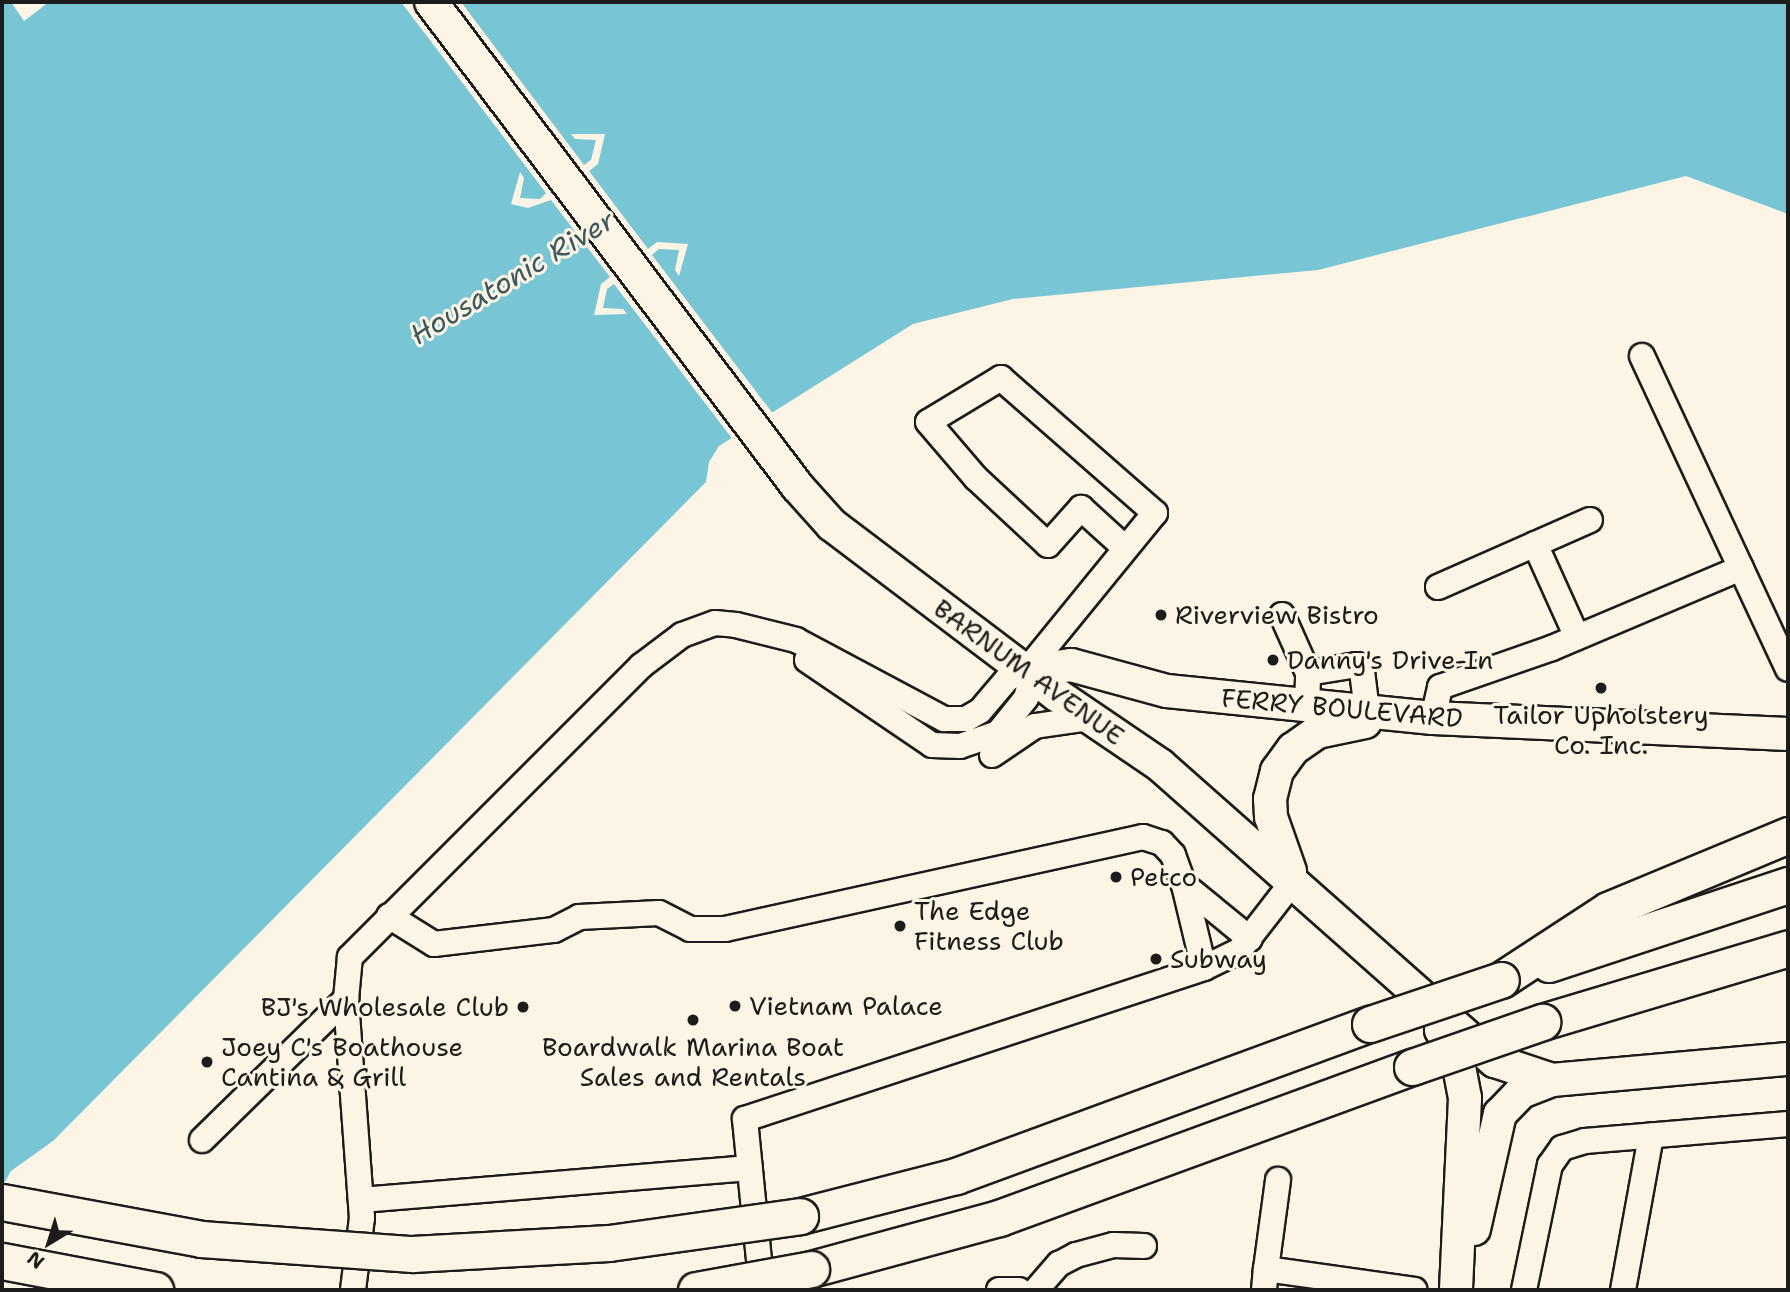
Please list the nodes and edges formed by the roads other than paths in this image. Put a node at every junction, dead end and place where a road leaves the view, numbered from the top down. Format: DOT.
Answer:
graph roads {
  1 [pos="431,2"];
  2 [pos="1642,356"];
  3 [pos="1590,520"];
  4 [pos="1535,544"];
  5 [pos="1125,548"];
  6 [pos="1741,568"];
  7 [pos="1438,587"];
  8 [pos="1282,615"];
  9 [pos="774,637"];
  10 [pos="1577,637"];
  11 [pos="1788,669"];
  12 [pos="1026,671"];
  13 [pos="1308,673"];
  14 [pos="1307,707"];
  15 [pos="1382,713"];
  16 [pos="1090,718"];
  17 [pos="1433,718"];
  18 [pos="1788,734"];
  19 [pos="932,745"];
  20 [pos="1788,835"];
  21 [pos="1294,880"];
  22 [pos="1184,884"];
  23 [pos="1788,885"];
  24 [pos="389,916"];
  25 [pos="1250,939"];
  26 [pos="1788,948"];
  27 [pos="1788,965"];
  28 [pos="1204,968"];
  29 [pos="1700,972"];
  30 [pos="1501,980"];
  31 [pos="1421,995"];
  32 [pos="346,999"];
  33 [pos="1788,1059"];
  34 [pos="1552,1080"];
  35 [pos="1788,1124"];
  36 [pos="1651,1136"];
  37 [pos="202,1140"];
  38 [pos="750,1168"];
  39 [pos="1278,1180"];
  40 [pos="361,1200"];
  41 [pos="2,1202"];
  42 [pos="1144,1246"];
  43 [pos="2,1261"];
  44 [pos="1458,1277"];
  45 [pos="1265,1280"];
  46 [pos="1400,1289"];
  47 [pos="155,1290"];
  48 [pos="353,1290"];
  49 [pos="696,1290"];
  50 [pos="762,1290"];
  51 [pos="999,1290"];
  52 [pos="1019,1290"];
  53 [pos="1036,1290"];
  54 [pos="1524,1290"];
  55 [pos="1623,1290"];
  1 -- 12 [label="main road, BARNUM AVENUE"];
  2 -- 6 [label="street"];
  3 -- 4 [label="street"];
  4 -- 7 [label="street"];
  4 -- 10 [label="street"];
  5 -- 5 [label="street"];
  5 -- 12 [label="street"];
  6 -- 10 [label="street"];
  6 -- 11 [label="street"];
  8 -- 13 [label="street"];
  9 -- 12 [label="street"];
  9 -- 19 [label="street"];
  9 -- 24 [label="street"];
  10 -- 17 [label="street"];
  12 -- 14 [label="main road, FERRY BOULEVARD"];
  12 -- 16 [label="main road, BARNUM AVENUE"];
  12 -- 19 [label="street"];
  13 -- 14 [label="street"];
  13 -- 15 [label="street"];
  14 -- 15 [label="main road, FERRY BOULEVARD"];
  15 -- 17 [label="main road, FERRY BOULEVARD"];
  15 -- 21 [label="main road"];
  16 -- 19 [label="street"];
  16 -- 21 [label="main road, BARNUM AVENUE"];
  17 -- 18 [label="main road, FERRY BOULEVARD"];
  20 -- 30 [label="highway"];
  21 -- 25 [label="street"];
  21 -- 31 [label="main road, BARNUM AVENUE"];
  22 -- 24 [label="street"];
  22 -- 25 [label="street"];
  22 -- 28 [label="street"];
  23 -- 30 [label="highway"];
  24 -- 32 [label="street"];
  25 -- 28 [label="street"];
  26 -- 29 [label="highway"];
  27 -- 29 [label="highway"];
  28 -- 38 [label="street"];
  29 -- 49 [label="highway, bridge"];
  30 -- 41 [label="highway, bridge"];
  31 -- 34 [label="main road, BARNUM AVENUE"];
  31 -- 44 [label="main road"];
  32 -- 37 [label="street"];
  32 -- 40 [label="street"];
  33 -- 34 [label="main road, BARNUM AVENUE"];
  34 -- 44 [label="main road"];
  35 -- 36 [label="street"];
  36 -- 54 [label="street"];
  36 -- 55 [label="street"];
  38 -- 40 [label="street"];
  38 -- 50 [label="street"];
  39 -- 45 [label="street"];
  40 -- 48 [label="street"];
  42 -- 53 [label="street"];
  43 -- 47 [label="highway"];
  45 -- 46 [label="street"];
  51 -- 52 [label="street"];
}
